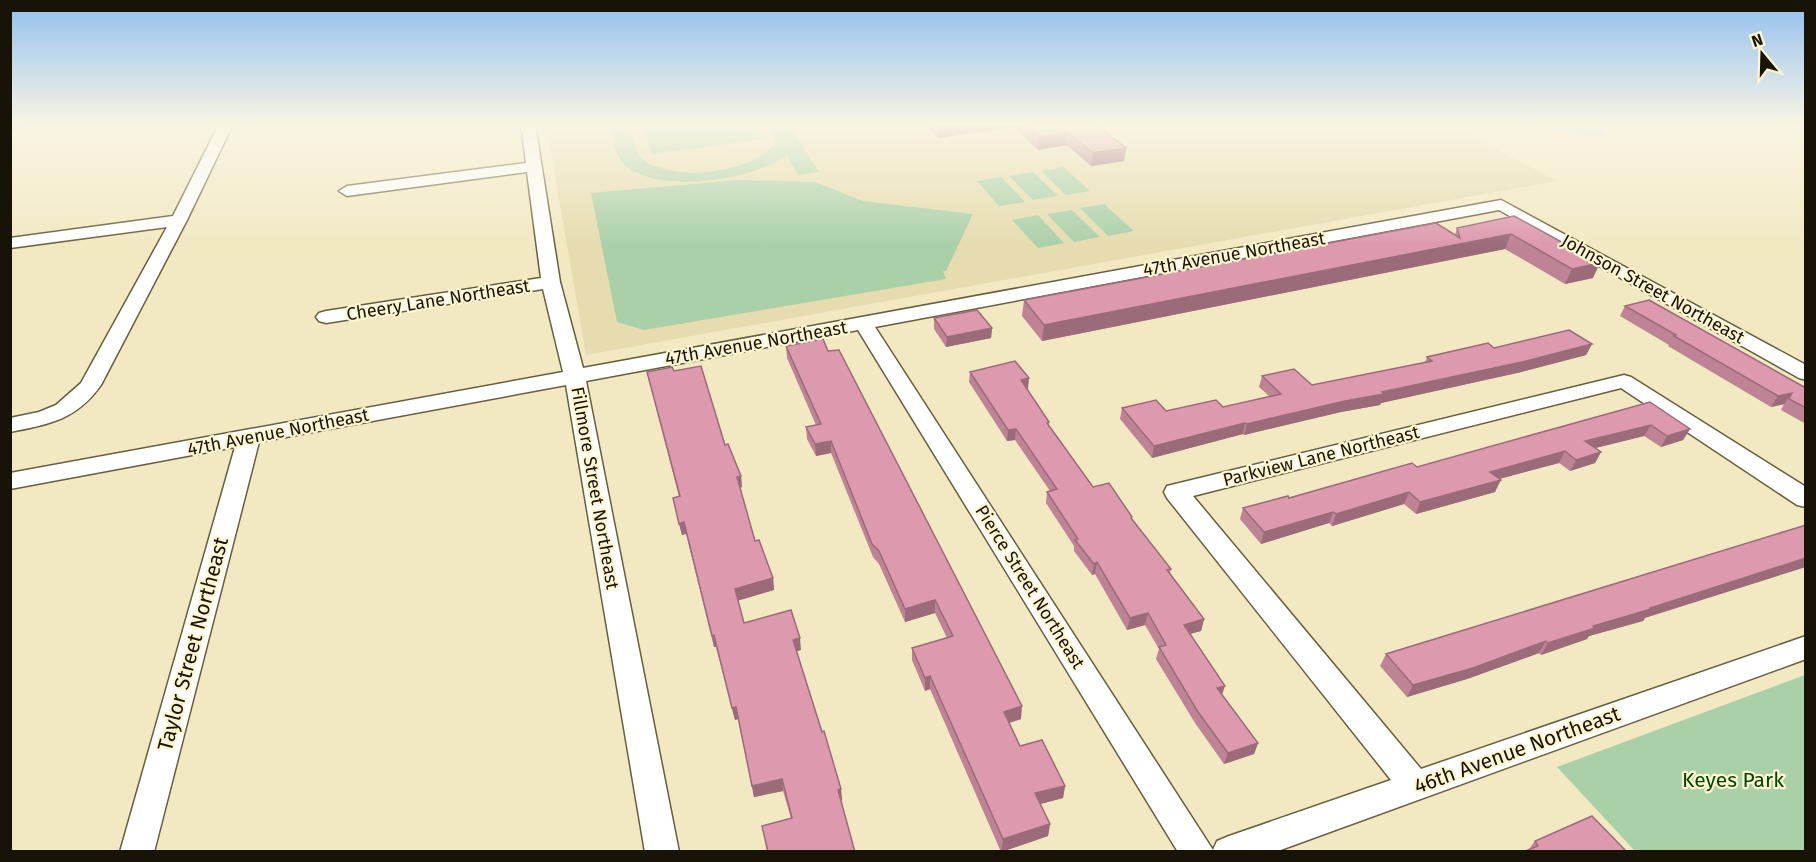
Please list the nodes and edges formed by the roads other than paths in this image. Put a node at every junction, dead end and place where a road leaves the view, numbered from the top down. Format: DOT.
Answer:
graph roads {
  1 [pos="206,164"];
  2 [pos="534,167"];
  3 [pos="347,191"];
  4 [pos="1501,205"];
  5 [pos="179,220"];
  6 [pos="10,243"];
  7 [pos="551,282"];
  8 [pos="326,318"];
  9 [pos="863,323"];
  10 [pos="1806,374"];
  11 [pos="575,376"];
  12 [pos="10,425"];
  13 [pos="249,437"];
  14 [pos="10,481"];
  15 [pos="1806,499"];
  16 [pos="1806,647"];
  17 [pos="1415,786"];
  18 [pos="137,852"];
  19 [pos="662,852"];
  20 [pos="1197,852"];
  21 [pos="1229,852"];
  1 -- 5 [label="street"];
  2 -- 3 [label="street"];
  2 -- 7 [label="street, Fillmore Street Northeast"];
  4 -- 9 [label="street, 47th Avenue Northeast"];
  4 -- 10 [label="street, Johnson Street Northeast"];
  5 -- 6 [label="street"];
  5 -- 12 [label="street"];
  7 -- 8 [label="street, Cheery Lane Northeast"];
  7 -- 11 [label="street, Fillmore Street Northeast"];
  9 -- 11 [label="street, 47th Avenue Northeast"];
  9 -- 20 [label="street, Pierce Street Northeast"];
  11 -- 13 [label="street, 47th Avenue Northeast"];
  11 -- 19 [label="street, Fillmore Street Northeast"];
  13 -- 14 [label="street, 47th Avenue Northeast"];
  13 -- 18 [label="street, Taylor Street Northeast"];
  15 -- 17 [label="street, Parkview Lane Northeast"];
  16 -- 17 [label="street, 46th Avenue Northeast"];
  17 -- 21 [label="street, 46th Avenue Northeast"];
}
